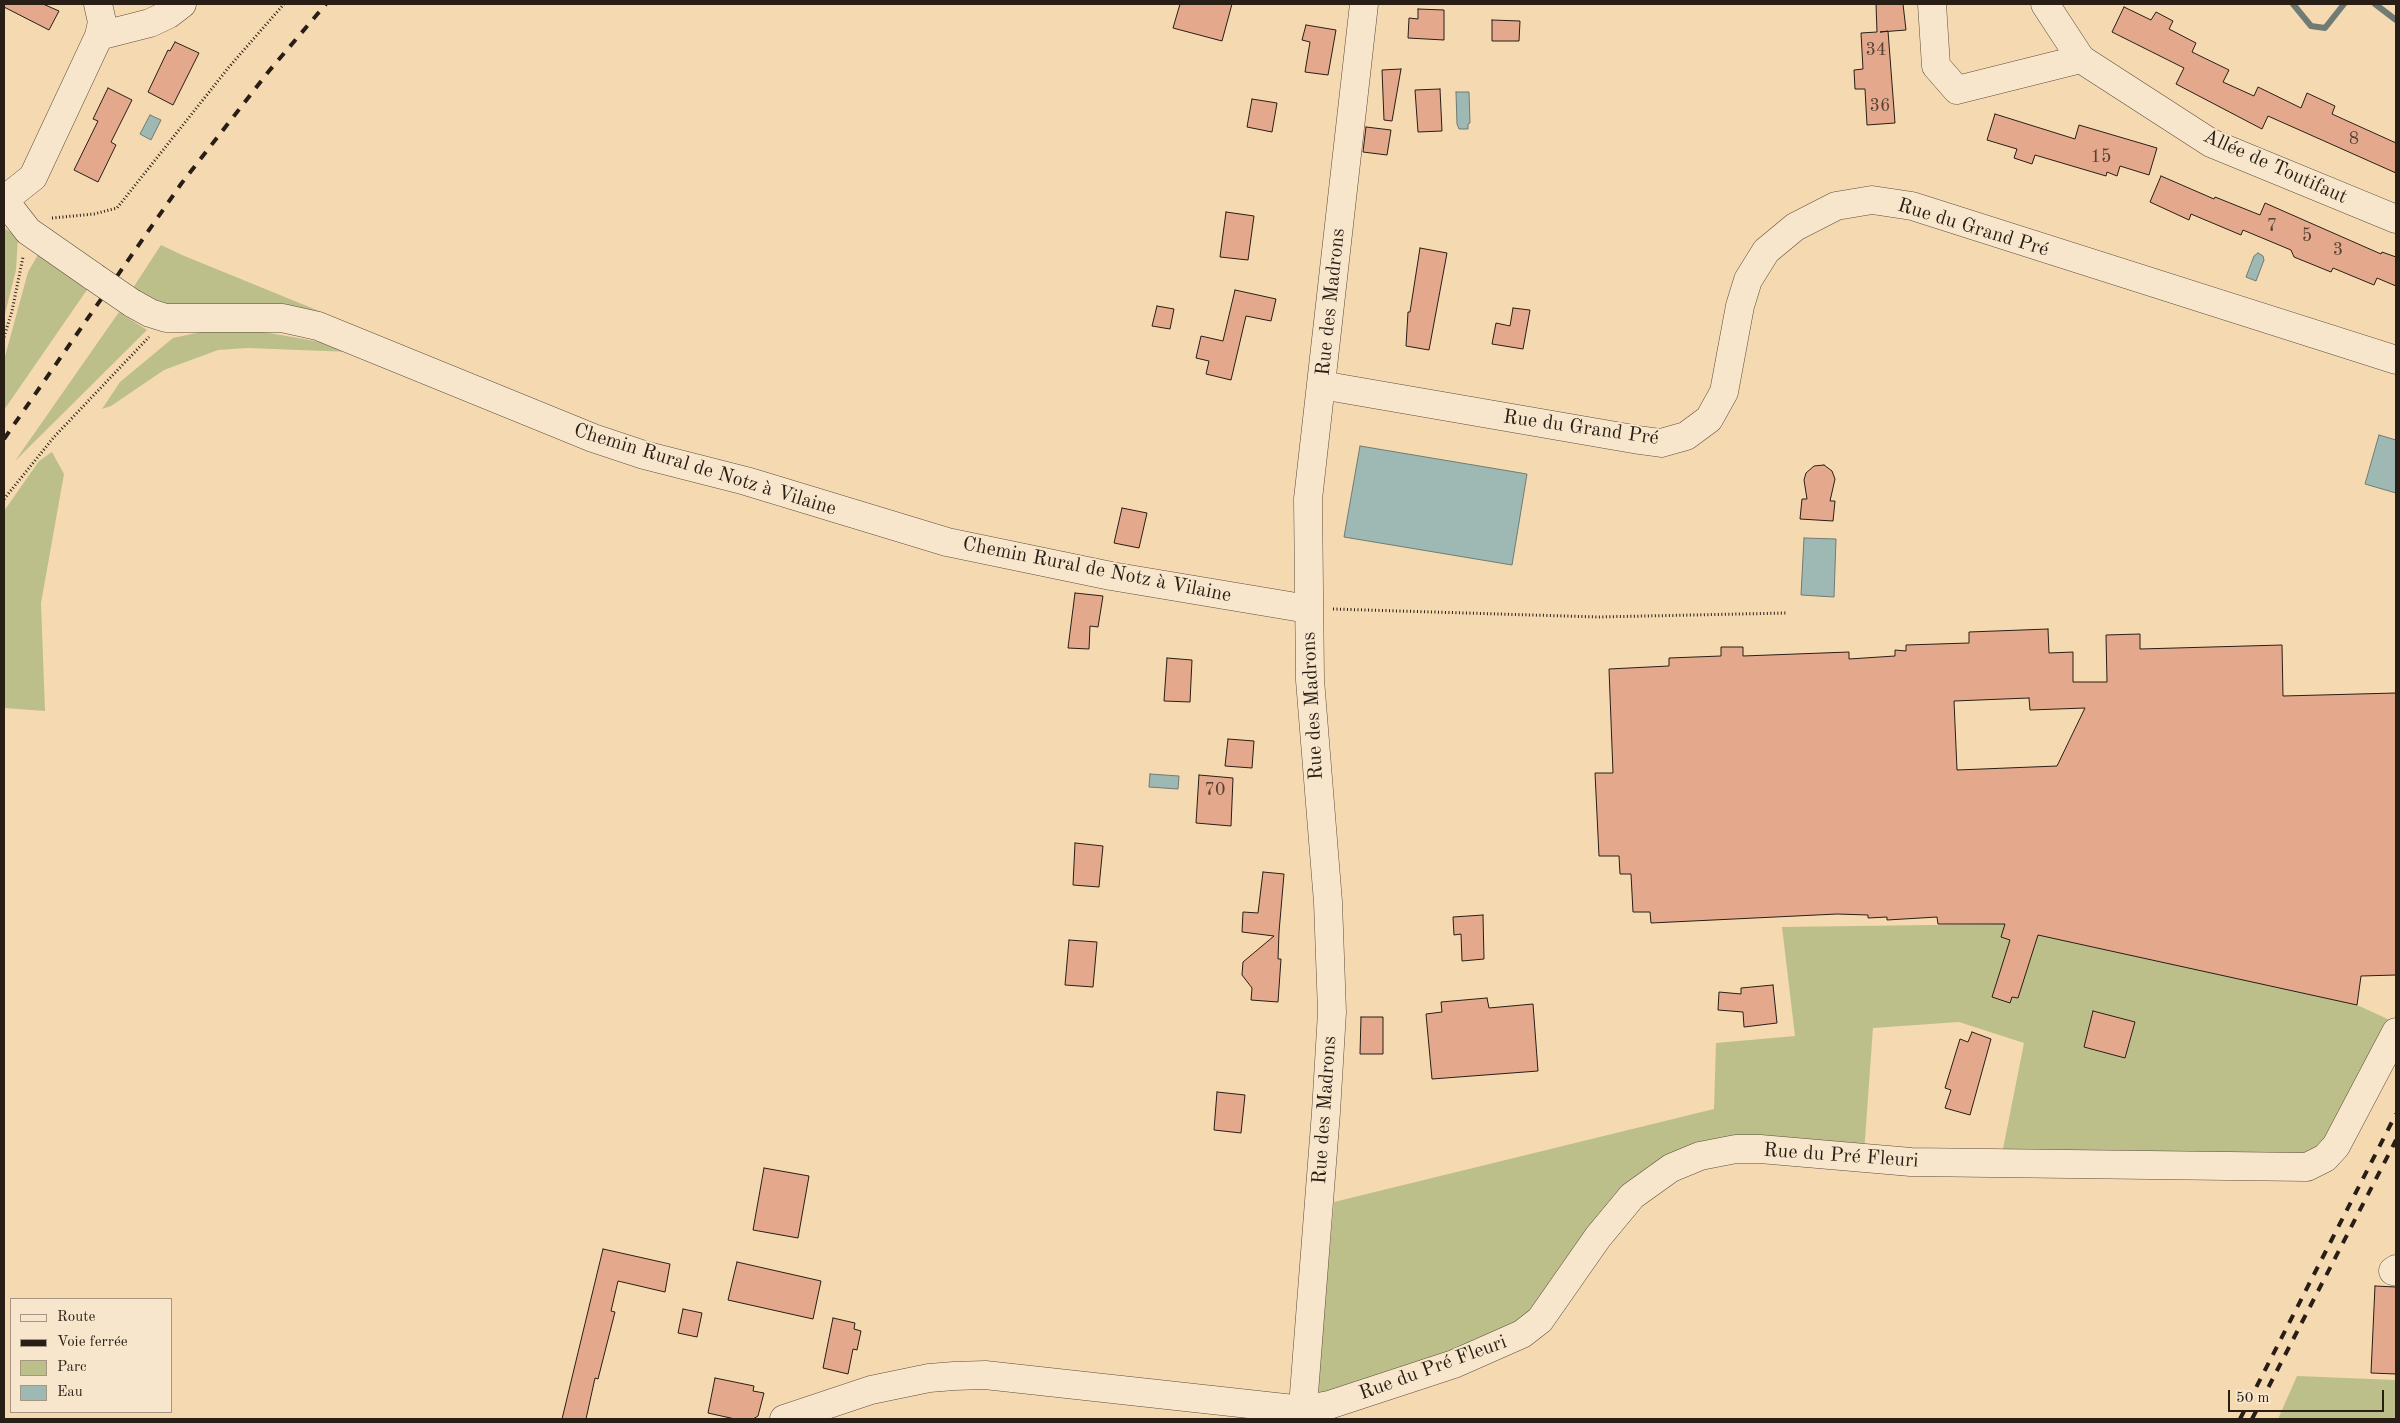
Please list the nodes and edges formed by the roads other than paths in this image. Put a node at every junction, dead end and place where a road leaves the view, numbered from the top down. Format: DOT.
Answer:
graph roads {
  1 [pos="98,4"];
  2 [pos="182,4"];
  3 [pos="1364,4"];
  4 [pos="1932,4"];
  5 [pos="2045,4"];
  6 [pos="99,36"];
  7 [pos="2081,59"];
  8 [pos="4,200"];
  9 [pos="2396,219"];
  10 [pos="2396,360"];
  11 [pos="1321,385"];
  12 [pos="1308,608"];
  13 [pos="2396,1032"];
  14 [pos="1302,1414"];
  15 [pos="784,1419"];
  1 -- 6 [label="street"];
  2 -- 6 [label="street"];
  3 -- 11 [label="street, Rue des Madrons"];
  4 -- 7 [label="street"];
  5 -- 7 [label="street, Allée de Toutifaut"];
  6 -- 8 [label="street"];
  7 -- 9 [label="street, Allée de Toutifaut"];
  8 -- 12 [label="street, Chemin Rural de Notz à Vilaine, bridge"];
  10 -- 11 [label="street, Rue du Grand Pré"];
  11 -- 12 [label="street, Rue des Madrons"];
  12 -- 14 [label="street, Rue des Madrons"];
  13 -- 14 [label="street, Rue du Pré Fleuri"];
  14 -- 15 [label="street, Rue du Pré Fleuri"];
}
